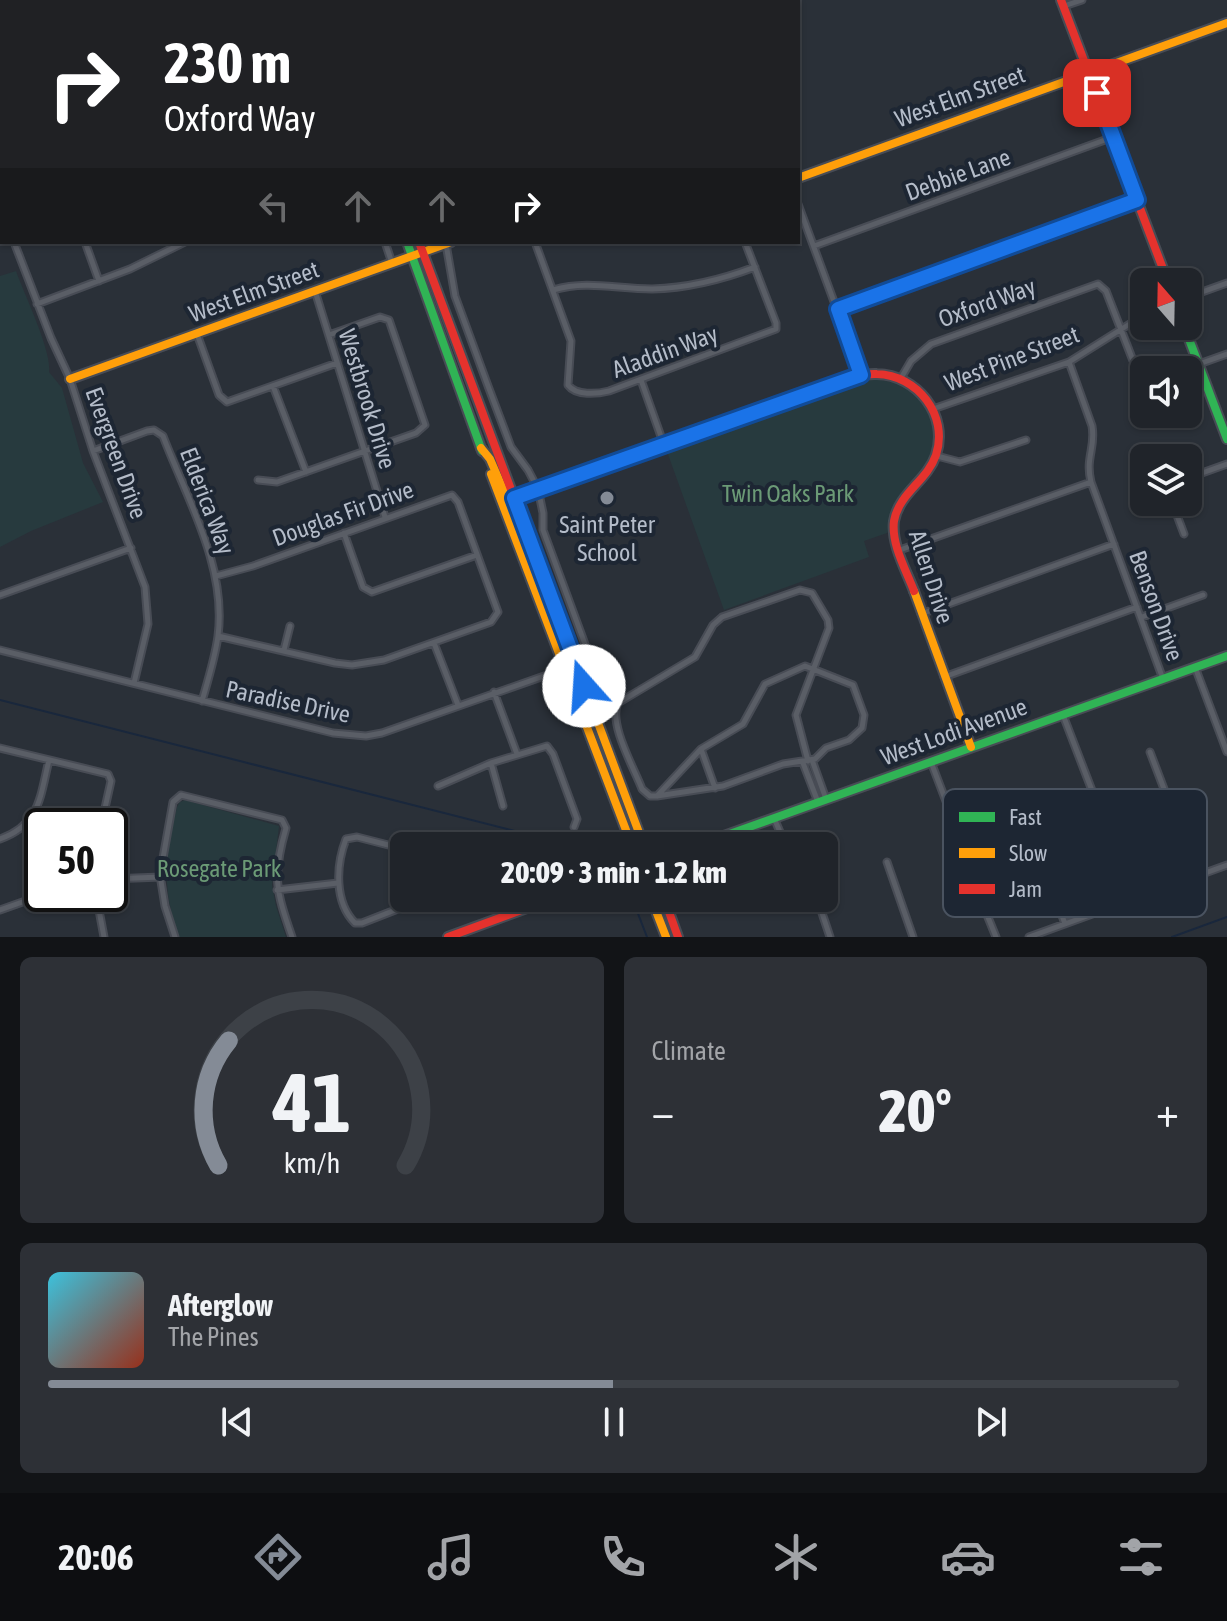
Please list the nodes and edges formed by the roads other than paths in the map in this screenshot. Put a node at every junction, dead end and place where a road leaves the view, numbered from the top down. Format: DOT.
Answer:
graph roads {
  1 [pos="1082,0"];
  2 [pos="1062,3"];
  3 [pos="1227,23"];
  4 [pos="1089,71"];
  5 [pos="1113,137"];
  6 [pos="800,177"];
  7 [pos="1137,200"];
  8 [pos="800,209"];
  9 [pos="15,244"];
  10 [pos="86,244"];
  11 [pos="181,244"];
  12 [pos="386,244"];
  13 [pos="408,244"];
  14 [pos="440,244"];
  15 [pos="447,244"];
  16 [pos="536,244"];
  17 [pos="746,244"];
  18 [pos="814,246"];
  19 [pos="420,247"];
  20 [pos="412,255"];
  21 [pos="392,263"];
  22 [pos="755,267"];
  23 [pos="1163,268"];
  24 [pos="99,281"];
  25 [pos="1227,283"];
  26 [pos="553,290"];
  27 [pos="315,291"];
  28 [pos="1202,292"];
  29 [pos="37,304"];
  30 [pos="838,309"];
  31 [pos="1130,324"];
  32 [pos="1120,330"];
  33 [pos="197,334"];
  34 [pos="329,335"];
  35 [pos="1227,354"];
  36 [pos="1131,356"];
  37 [pos="1069,362"];
  38 [pos="337,363"];
  39 [pos="1202,363"];
  40 [pos="1202,372"];
  41 [pos="861,375"];
  42 [pos="901,378"];
  43 [pos="70,379"];
  44 [pos="641,380"];
  45 [pos="273,386"];
  46 [pos="933,409"];
  47 [pos="1226,434"];
  48 [pos="1026,440"];
  49 [pos="665,446"];
  50 [pos="481,448"];
  51 [pos="93,451"];
  52 [pos="363,451"];
  53 [pos="937,456"];
  54 [pos="1227,464"];
  55 [pos="306,472"];
  56 [pos="1202,473"];
  57 [pos="258,480"];
  58 [pos="1091,482"];
  59 [pos="538,489"];
  60 [pos="514,498"];
  61 [pos="1177,516"];
  62 [pos="385,517"];
  63 [pos="344,533"];
  64 [pos="1184,534"];
  65 [pos="1114,544"];
  66 [pos="131,548"];
  67 [pos="897,551"];
  68 [pos="477,555"];
  69 [pos="216,576"];
  70 [pos="0,595"];
  71 [pos="1203,595"];
  72 [pos="1137,607"];
  73 [pos="921,614"];
  74 [pos="1142,617"];
  75 [pos="290,626"];
  76 [pos="218,636"];
  77 [pos="434,643"];
  78 [pos="0,650"];
  79 [pos="284,650"];
  80 [pos="1227,656"];
  81 [pos="1195,667"];
  82 [pos="564,669"];
  83 [pos="816,669"];
  84 [pos="601,674"];
  85 [pos="944,677"];
  86 [pos="1164,680"];
  87 [pos="134,683"];
  88 [pos="584,686"];
  89 [pos="494,692"];
  90 [pos="202,701"];
  91 [pos="458,705"];
  92 [pos="1063,714"];
  93 [pos="971,747"];
  94 [pos="0,748"];
  95 [pos="701,749"];
  96 [pos="1150,752"];
  97 [pos="1227,752"];
  98 [pos="517,754"];
  99 [pos="49,760"];
  100 [pos="808,761"];
  101 [pos="930,761"];
  102 [pos="491,763"];
  103 [pos="438,786"];
  104 [pos="715,788"];
  105 [pos="1090,789"];
  106 [pos="1164,789"];
  107 [pos="943,794"];
  108 [pos="657,796"];
  109 [pos="822,800"];
  110 [pos="503,806"];
  111 [pos="105,808"];
  112 [pos="774,818"];
  113 [pos="574,827"];
  114 [pos="627,832"];
  115 [pos="639,832"];
  116 [pos="735,832"];
  117 [pos="780,832"];
  118 [pos="0,839"];
  119 [pos="390,846"];
  120 [pos="887,862"];
  121 [pos="1227,865"];
  122 [pos="1207,872"];
  123 [pos="161,877"];
  124 [pos="128,878"];
  125 [pos="338,883"];
  126 [pos="277,890"];
  127 [pos="24,901"];
  128 [pos="0,910"];
  129 [pos="99,912"];
  130 [pos="390,912"];
  131 [pos="516,912"];
  132 [pos="656,912"];
  133 [pos="669,912"];
  134 [pos="822,912"];
  135 [pos="988,917"];
  136 [pos="1063,917"];
  137 [pos="1084,917"];
  138 [pos="1065,924"];
  139 [pos="104,937"];
  140 [pos="175,937"];
  141 [pos="292,937"];
  142 [pos="448,937"];
  143 [pos="666,937"];
  144 [pos="678,937"];
  145 [pos="830,937"];
  146 [pos="913,937"];
  147 [pos="996,937"];
  148 [pos="1029,937"];
  1 -- 2 [label="street"];
  2 -- 4 [label="street"];
  3 -- 4 [label="street, West Elm Street"];
  4 -- 5 [label="street"];
  4 -- 6 [label="street, West Elm Street"];
  5 -- 7 [label="street"];
  5 -- 18 [label="street, Debbie Lane"];
  7 -- 23 [label="street"];
  7 -- 30 [label="street"];
  8 -- 18 [label="street"];
  9 -- 29 [label="street, Evergreen Drive"];
  10 -- 24 [label="street"];
  11 -- 24 [label="street"];
  12 -- 21 [label="street"];
  13 -- 20 [label="street"];
  14 -- 19 [label="street, West Elm Street"];
  15 -- 59 [label="street"];
  16 -- 26 [label="street"];
  17 -- 22 [label="street"];
  18 -- 30 [label="street"];
  19 -- 20 [label="street, West Elm Street"];
  19 -- 60 [label="street"];
  20 -- 21 [label="street, West Elm Street"];
  20 -- 50 [label="street"];
  21 -- 27 [label="street, West Elm Street"];
  22 -- 26 [label="street"];
  22 -- 44 [label="street, Aladdin Way"];
  24 -- 29 [label="street"];
  25 -- 28 [label="street"];
  26 -- 44 [label="street, Aladdin Way"];
  27 -- 33 [label="street, West Elm Street"];
  27 -- 34 [label="street, Westbrook Drive"];
  29 -- 43 [label="street, Evergreen Drive"];
  30 -- 41 [label="street"];
  31 -- 32 [label="street, West Pine Street"];
  32 -- 36 [label="street"];
  32 -- 37 [label="street, West Pine Street"];
  32 -- 42 [label="street, Oxford Way"];
  33 -- 43 [label="street, West Elm Street"];
  33 -- 45 [label="street"];
  34 -- 38 [label="street, Westbrook Drive"];
  34 -- 52 [label="street"];
  35 -- 39 [label="street"];
  37 -- 46 [label="street, West Pine Street"];
  37 -- 58 [label="street, Benson Drive"];
  38 -- 45 [label="street"];
  38 -- 52 [label="street, Westbrook Drive"];
  40 -- 47 [label="street"];
  41 -- 42 [label="street"];
  41 -- 49 [label="street"];
  42 -- 46 [label="street"];
  43 -- 51 [label="street, Evergreen Drive"];
  44 -- 49 [label="street"];
  45 -- 55 [label="street"];
  46 -- 53 [label="street"];
  48 -- 53 [label="street"];
  49 -- 59 [label="street"];
  50 -- 60 [label="street"];
  50 -- 82 [label="street"];
  51 -- 66 [label="street, Evergreen Drive"];
  51 -- 69 [label="street, Elderica Way"];
  52 -- 55 [label="street"];
  52 -- 62 [label="street, Westbrook Drive"];
  53 -- 67 [label="street, Allen Drive"];
  54 -- 56 [label="street"];
  55 -- 57 [label="street"];
  58 -- 65 [label="street, Benson Drive"];
  58 -- 67 [label="street"];
  59 -- 60 [label="street"];
  59 -- 84 [label="street"];
  60 -- 88 [label="street"];
  61 -- 64 [label="street"];
  62 -- 63 [label="street, Douglas Fir Drive"];
  62 -- 68 [label="street, Douglas Fir Drive"];
  63 -- 68 [label="street"];
  63 -- 69 [label="street, Douglas Fir Drive"];
  65 -- 72 [label="street, Benson Drive"];
  65 -- 73 [label="street"];
  66 -- 70 [label="street"];
  66 -- 87 [label="street, Evergreen Drive"];
  67 -- 73 [label="street, Allen Drive"];
  68 -- 77 [label="street"];
  69 -- 76 [label="street, Elderica Way"];
  71 -- 74 [label="street"];
  72 -- 74 [label="street, Benson Drive"];
  72 -- 85 [label="street"];
  73 -- 85 [label="street, Allen Drive"];
  74 -- 86 [label="street, Benson Drive"];
  75 -- 79 [label="street"];
  76 -- 79 [label="street"];
  76 -- 90 [label="street, Elderica Way"];
  77 -- 79 [label="street"];
  77 -- 91 [label="street"];
  78 -- 87 [label="street, Paradise Drive"];
  80 -- 81 [label="street, West Lodi Avenue"];
  81 -- 86 [label="street, West Lodi Avenue"];
  81 -- 97 [label="street"];
  82 -- 88 [label="street"];
  82 -- 89 [label="street, Paradise Drive"];
  82 -- 114 [label="street"];
  83 -- 95 [label="street"];
  83 -- 100 [label="street"];
  83 -- 100 [label="street"];
  83 -- 108 [label="street"];
  85 -- 93 [label="street, Allen Drive"];
  86 -- 92 [label="street, West Lodi Avenue"];
  87 -- 90 [label="street, Paradise Drive"];
  88 -- 115 [label="street"];
  89 -- 91 [label="street, Paradise Drive"];
  89 -- 98 [label="street"];
  90 -- 91 [label="street, Paradise Drive"];
  92 -- 93 [label="street, West Lodi Avenue"];
  92 -- 105 [label="street"];
  93 -- 101 [label="street, West Lodi Avenue"];
  94 -- 99 [label="street"];
  95 -- 104 [label="street"];
  95 -- 108 [label="street"];
  96 -- 106 [label="street"];
  98 -- 102 [label="street"];
  98 -- 113 [label="street"];
  99 -- 111 [label="street"];
  99 -- 118 [label="street"];
  100 -- 104 [label="street"];
  100 -- 109 [label="street"];
  101 -- 107 [label="street"];
  101 -- 109 [label="street, West Lodi Avenue"];
  102 -- 103 [label="street"];
  102 -- 110 [label="street"];
  104 -- 108 [label="street"];
  109 -- 112 [label="street, West Lodi Avenue"];
  112 -- 116 [label="street, West Lodi Avenue"];
  112 -- 117 [label="street"];
  119 -- 125 [label="street"];
  120 -- 146 [label="street"];
  121 -- 122 [label="street"];
  123 -- 124 [label="street"];
  123 -- 126 [label="street"];
  123 -- 140 [label="street"];
  125 -- 126 [label="street"];
  125 -- 130 [label="street"];
  126 -- 141 [label="street"];
  127 -- 128 [label="street"];
  129 -- 139 [label="street"];
  131 -- 142 [label="street"];
  132 -- 143 [label="street"];
  133 -- 144 [label="street"];
  134 -- 145 [label="street"];
  135 -- 147 [label="street"];
  136 -- 138 [label="street"];
  137 -- 138 [label="street"];
  138 -- 148 [label="street"];
}
